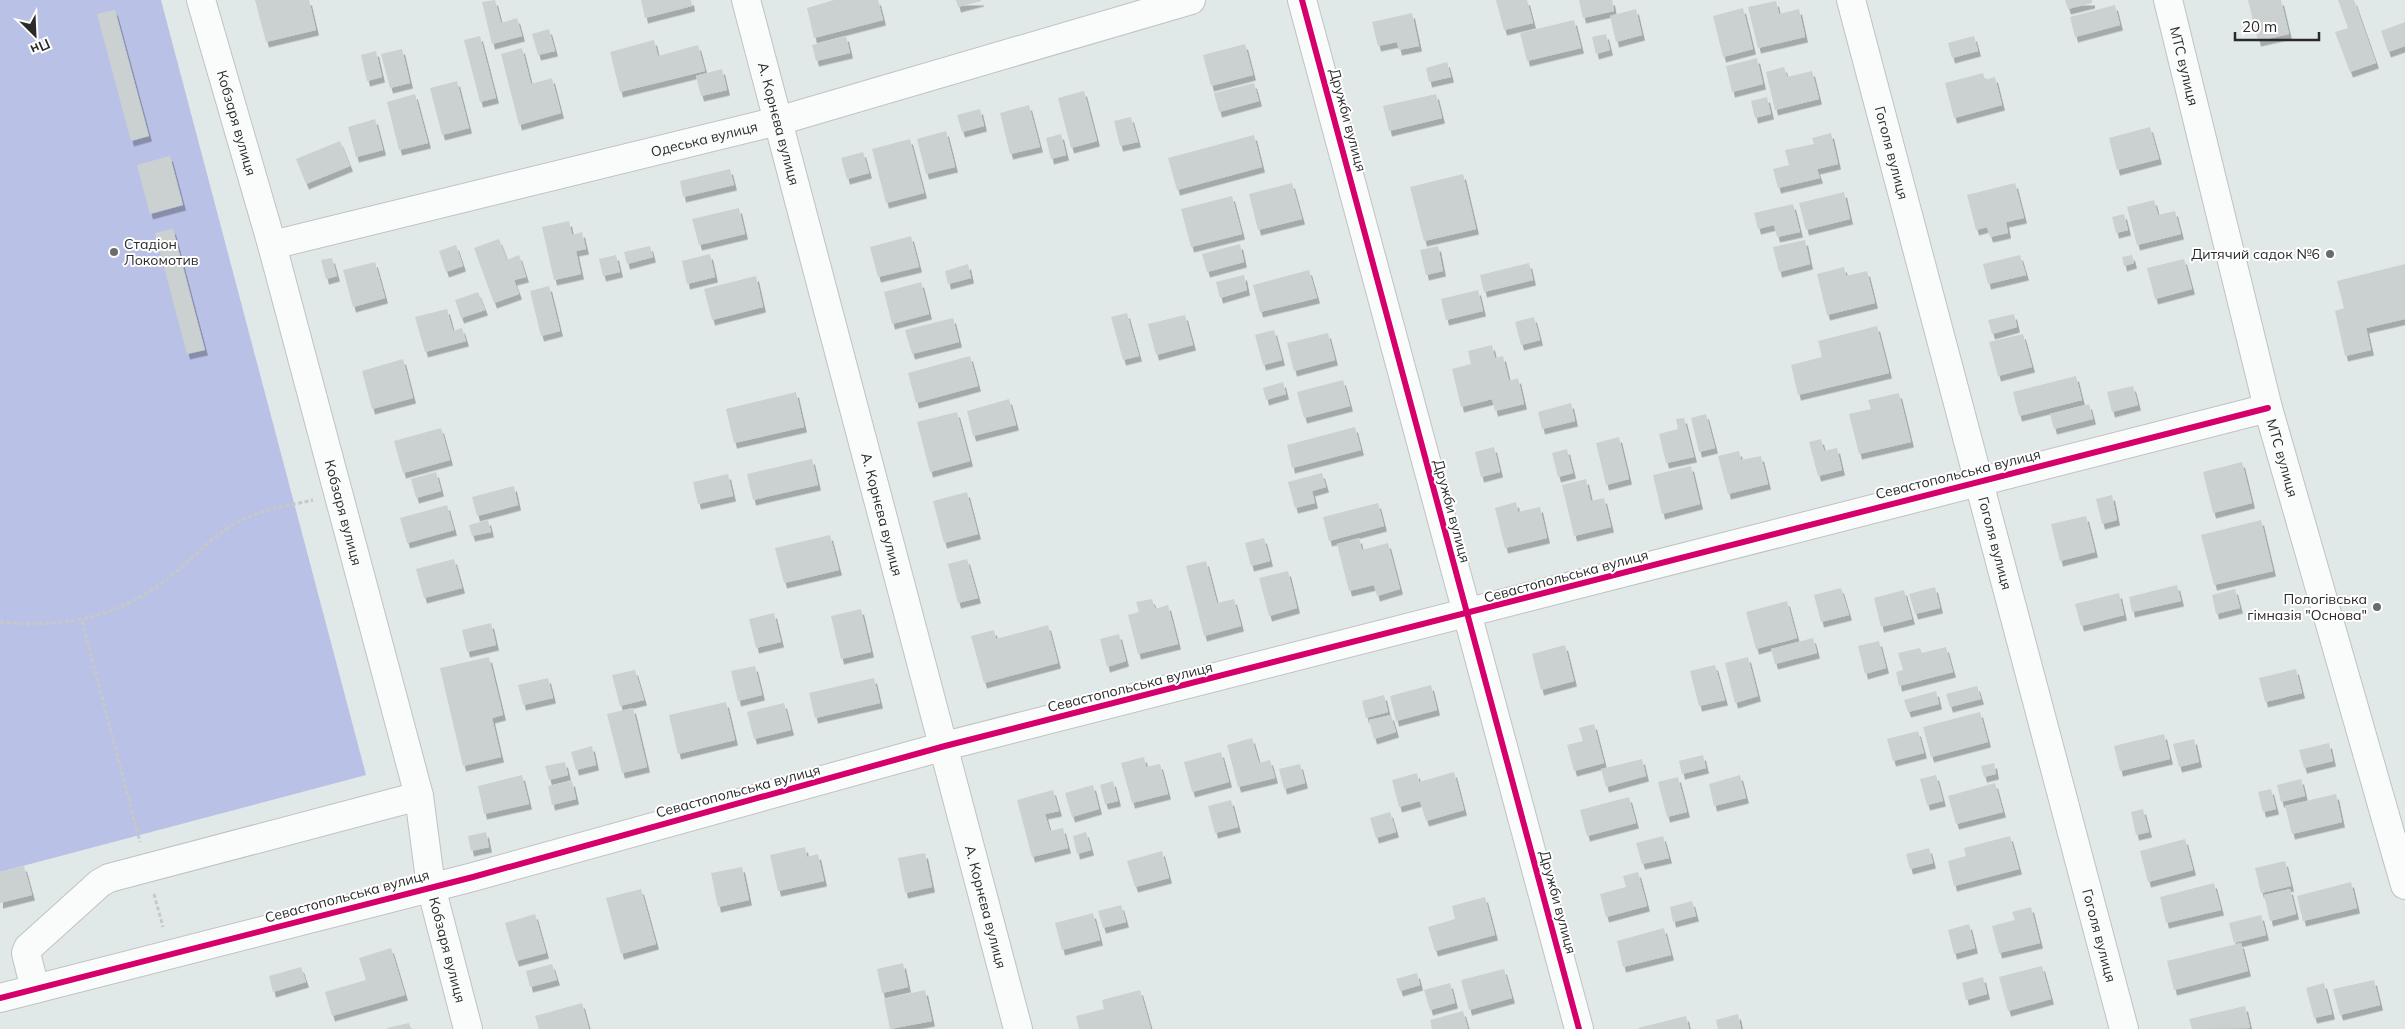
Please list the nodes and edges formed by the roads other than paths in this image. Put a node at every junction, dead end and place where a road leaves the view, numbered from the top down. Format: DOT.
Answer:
graph roads {
  1 [pos="201,0"];
  2 [pos="746,0"];
  3 [pos="1191,0"];
  4 [pos="1302,0"];
  5 [pos="1851,0"];
  6 [pos="2168,0"];
  7 [pos="778,121"];
  8 [pos="272,245"];
  9 [pos="2268,408"];
  10 [pos="1980,481"];
  11 [pos="1467,615"];
  12 [pos="945,746"];
  13 [pos="419,796"];
  14 [pos="2405,885"];
  15 [pos="431,887"];
  16 [pos="35,989"];
  17 [pos="0,998"];
  18 [pos="468,1029"];
  19 [pos="1018,1029"];
  20 [pos="1579,1029"];
  21 [pos="2124,1029"];
  1 -- 8 [label="street, Кобзаря вулиця"];
  2 -- 7 [label="street, А. Корнєва вулиця"];
  3 -- 7 [label="street, Одеська вулиця"];
  4 -- 11 [label="street, Дружби вулиця"];
  5 -- 10 [label="street, Гоголя вулиця"];
  6 -- 9 [label="street, МТС вулиця"];
  7 -- 8 [label="street, Одеська вулиця"];
  7 -- 12 [label="street, А. Корнєва вулиця"];
  8 -- 13 [label="street, Кобзаря вулиця"];
  9 -- 10 [label="street, Севастопольська вулиця"];
  9 -- 14 [label="street, МТС вулиця"];
  10 -- 11 [label="street, Севастопольська вулиця"];
  10 -- 21 [label="street, Гоголя вулиця"];
  11 -- 12 [label="street, Севастопольська вулиця"];
  11 -- 20 [label="street, Дружби вулиця"];
  12 -- 15 [label="street, Севастопольська вулиця"];
  12 -- 19 [label="street, А. Корнєва вулиця"];
  13 -- 15 [label="street, Кобзаря вулиця"];
  13 -- 16 [label="street"];
  15 -- 16 [label="street, Севастопольська вулиця"];
  15 -- 18 [label="street, Кобзаря вулиця"];
  16 -- 17 [label="street, Севастопольська вулиця"];
}
